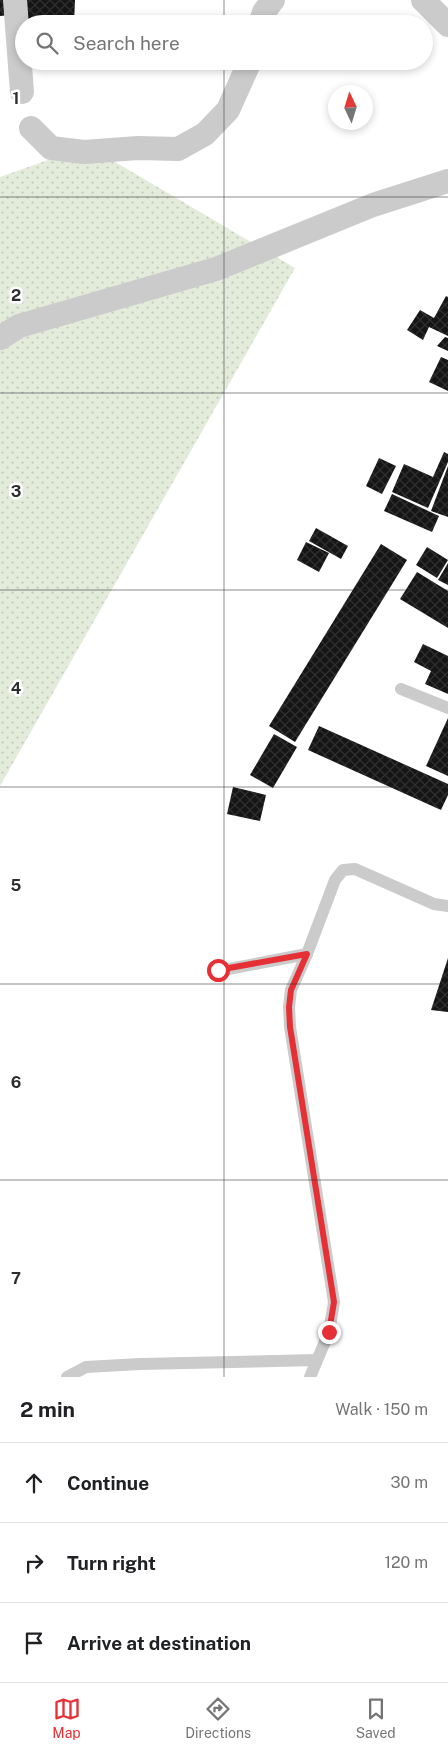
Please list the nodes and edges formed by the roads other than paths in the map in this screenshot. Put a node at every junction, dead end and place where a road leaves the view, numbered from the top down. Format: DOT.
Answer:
graph roads {
  1 [pos="15,0"];
  2 [pos="273,0"];
  3 [pos="423,0"];
  4 [pos="16,15"];
  5 [pos="263,15"];
  6 [pos="448,25"];
  7 [pos="20,70"];
  8 [pos="246,70"];
  9 [pos="22,92"];
  10 [pos="30,128"];
  11 [pos="448,181"];
  12 [pos="0,338"];
  13 [pos="401,689"];
  14 [pos="448,708"];
  15 [pos="448,906"];
  16 [pos="307,954"];
  17 [pos="218,970"];
  18 [pos="317,1360"];
  19 [pos="67,1377"];
  20 [pos="310,1377"];
  1 -- 4 [label="street"];
  2 -- 5 [label="street"];
  3 -- 6 [label="street"];
  7 -- 9 [label="street"];
  8 -- 10 [label="street"];
  11 -- 12 [label="street"];
  13 -- 14 [label="lane"];
  15 -- 16 [label="lane"];
  16 -- 17 [label="lane"];
  16 -- 18 [label="lane"];
  18 -- 19 [label="lane"];
  18 -- 20 [label="lane"];
}
